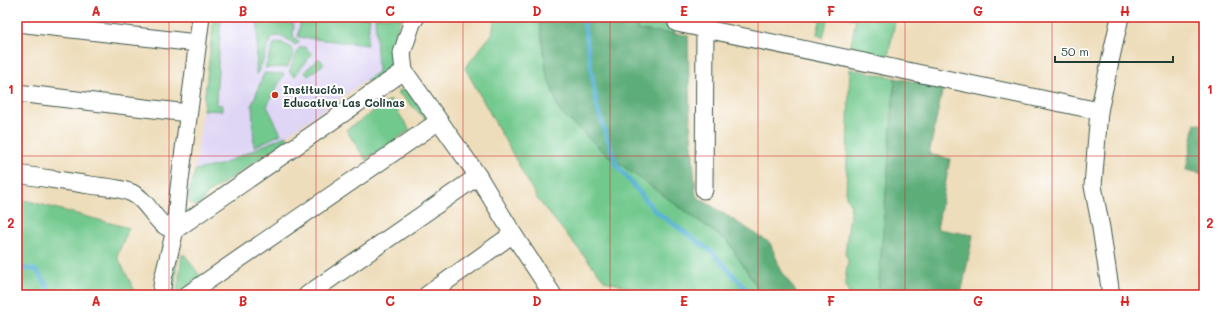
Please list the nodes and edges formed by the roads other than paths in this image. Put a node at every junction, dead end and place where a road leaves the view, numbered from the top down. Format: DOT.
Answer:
graph roads {
  1 [pos="201,17"];
  2 [pos="416,17"];
  3 [pos="1120,17"];
  4 [pos="17,23"];
  5 [pos="677,23"];
  6 [pos="704,29"];
  7 [pos="197,43"];
  8 [pos="404,71"];
  9 [pos="17,93"];
  10 [pos="1099,111"];
  11 [pos="188,113"];
  12 [pos="439,121"];
  13 [pos="17,174"];
  14 [pos="478,176"];
  15 [pos="704,190"];
  16 [pos="175,230"];
  17 [pos="512,234"];
  18 [pos="161,295"];
  19 [pos="187,295"];
  20 [pos="307,295"];
  21 [pos="427,295"];
  22 [pos="553,295"];
  23 [pos="1111,295"];
  1 -- 7 [label="street"];
  2 -- 8 [label="street"];
  3 -- 10 [label="street"];
  4 -- 7 [label="street"];
  5 -- 6 [label="street"];
  6 -- 10 [label="street"];
  6 -- 15 [label="street"];
  7 -- 11 [label="street"];
  8 -- 12 [label="street"];
  8 -- 16 [label="street"];
  9 -- 11 [label="street"];
  10 -- 23 [label="street"];
  11 -- 16 [label="street"];
  12 -- 14 [label="street"];
  12 -- 19 [label="street"];
  13 -- 16 [label="street"];
  14 -- 17 [label="street"];
  14 -- 20 [label="street"];
  16 -- 18 [label="street"];
  17 -- 21 [label="street"];
  17 -- 22 [label="street"];
}
